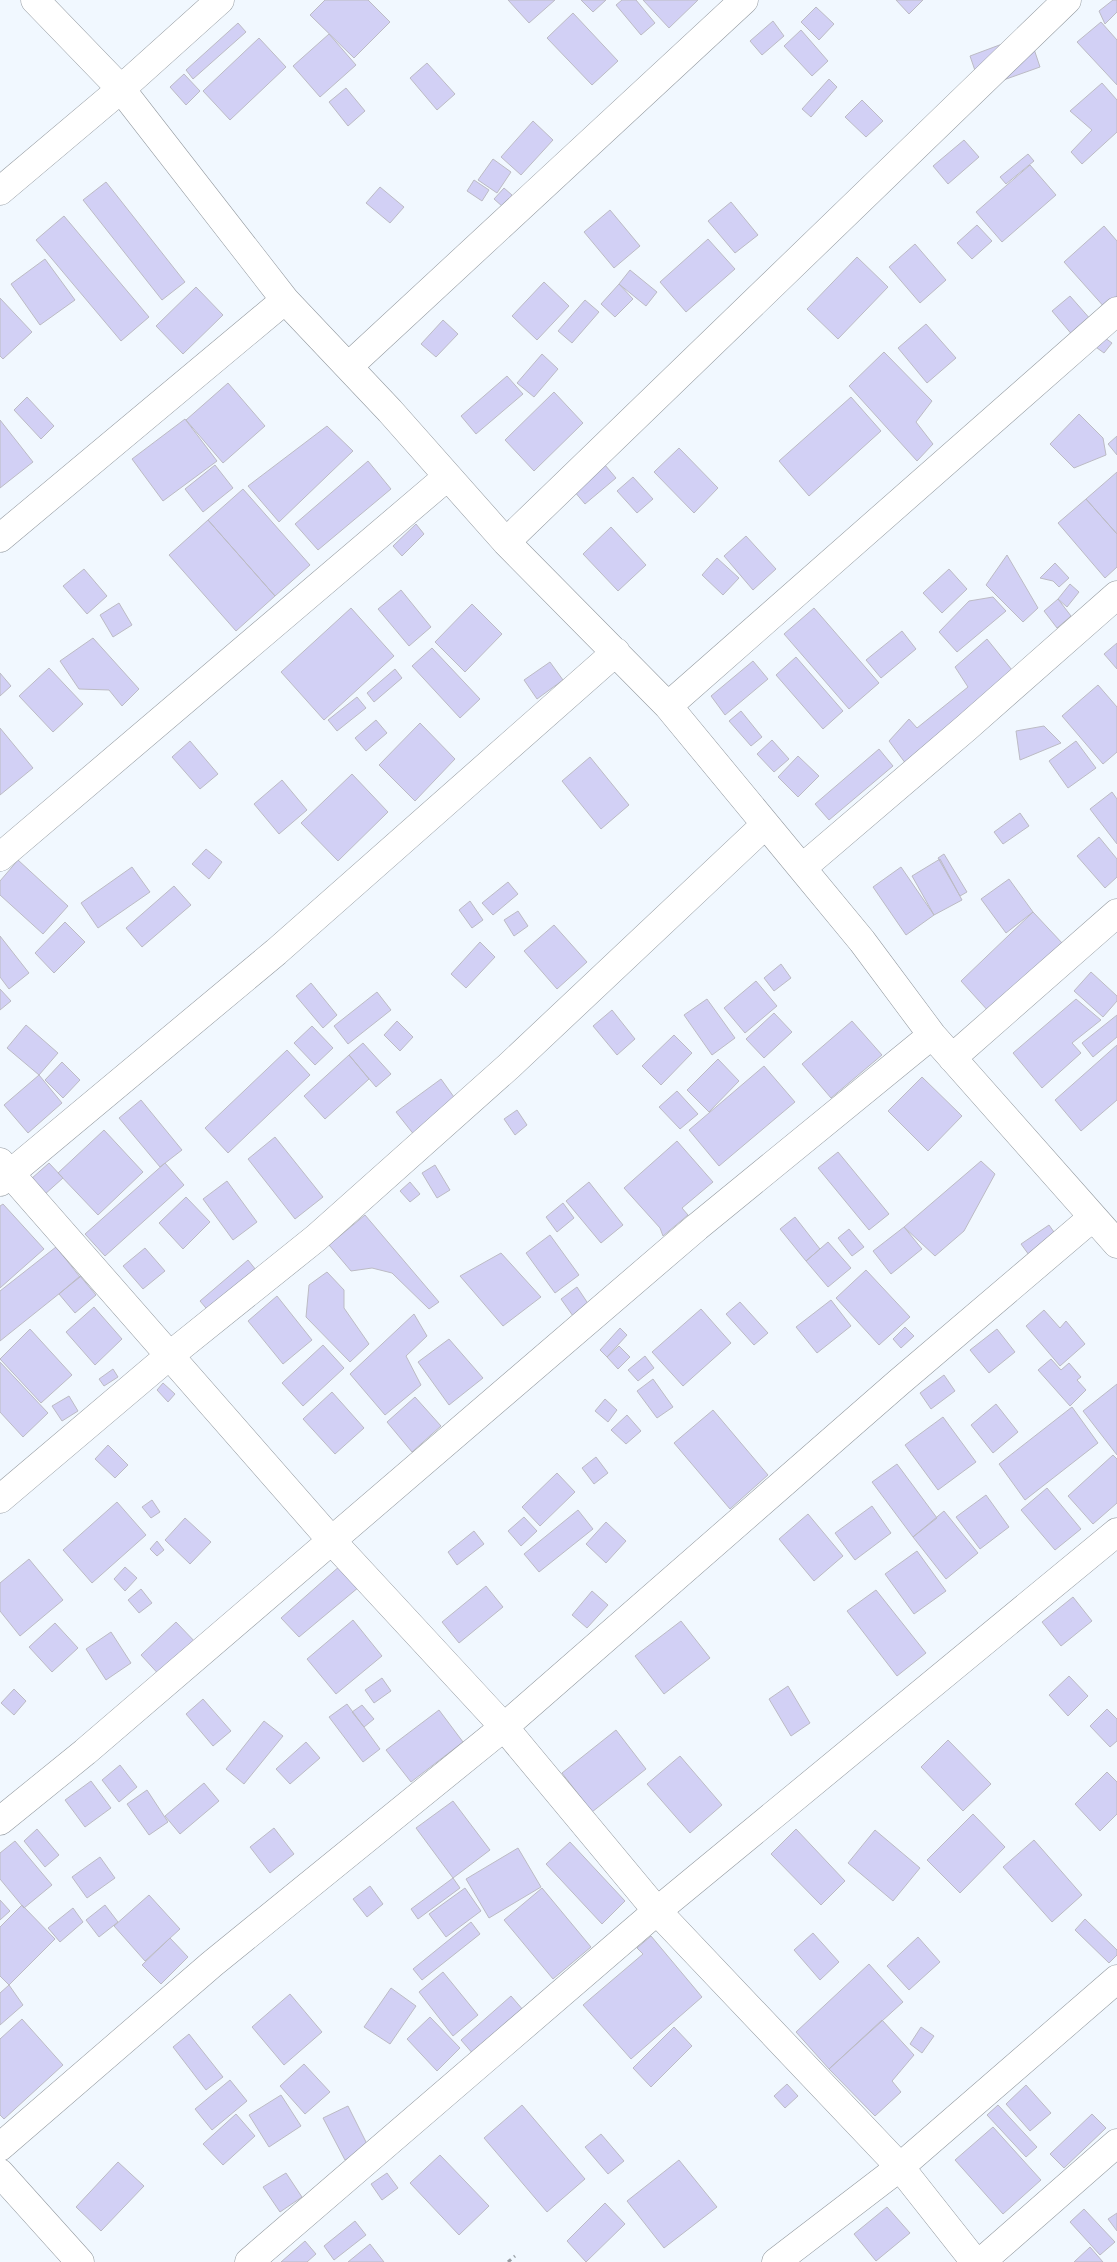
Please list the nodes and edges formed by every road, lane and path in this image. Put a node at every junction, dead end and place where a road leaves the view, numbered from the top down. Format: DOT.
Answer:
graph roads {
  1 [pos="35,0"];
  2 [pos="220,0"];
  3 [pos="744,0"];
  4 [pos="1067,0"];
  5 [pos="121,89"];
  6 [pos="0,192"];
  7 [pos="286,300"];
  8 [pos="1117,311"];
  9 [pos="349,366"];
  10 [pos="448,477"];
  11 [pos="0,538"];
  12 [pos="506,542"];
  13 [pos="1117,595"];
  14 [pos="616,652"];
  15 [pos="668,706"];
  16 [pos="765,825"];
  17 [pos="0,857"];
  18 [pos="802,868"];
  19 [pos="1117,913"];
  20 [pos="932,1035"];
  21 [pos="952,1058"];
  22 [pos="3,1172"];
  23 [pos="1093,1217"];
  24 [pos="1117,1244"];
  25 [pos="169,1356"];
  26 [pos="0,1499"];
  27 [pos="1117,1532"];
  28 [pos="332,1541"];
  29 [pos="504,1727"];
  30 [pos="0,1821"];
  31 [pos="657,1911"];
  32 [pos="1117,1979"];
  33 [pos="1117,2144"];
  34 [pos="0,2147"];
  35 [pos="900,2167"];
  36 [pos="0,2173"];
  37 [pos="515,2256"];
  38 [pos="80,2262"];
  39 [pos="249,2262"];
  40 [pos="508,2262"];
  41 [pos="776,2262"];
  42 [pos="975,2262"];
  43 [pos="981,2262"];
  1 -- 5 [label="street"];
  2 -- 5 [label="street"];
  3 -- 9 [label="street"];
  4 -- 12 [label="street"];
  5 -- 6 [label="street"];
  5 -- 7 [label="street"];
  7 -- 9 [label="street"];
  7 -- 11 [label="street"];
  8 -- 15 [label="street"];
  9 -- 10 [label="street"];
  10 -- 12 [label="street"];
  10 -- 17 [label="street"];
  12 -- 14 [label="street"];
  13 -- 18 [label="street"];
  14 -- 15 [label="street"];
  14 -- 22 [label="street"];
  15 -- 16 [label="street"];
  16 -- 18 [label="street"];
  16 -- 25 [label="street"];
  18 -- 20 [label="street"];
  19 -- 21 [label="street"];
  20 -- 21 [label="street"];
  20 -- 28 [label="street"];
  21 -- 23 [label="street"];
  22 -- 25 [label="street"];
  23 -- 24 [label="street"];
  23 -- 29 [label="street"];
  25 -- 26 [label="street"];
  25 -- 28 [label="street"];
  27 -- 31 [label="street"];
  28 -- 29 [label="street"];
  28 -- 30 [label="street"];
  29 -- 31 [label="street"];
  29 -- 34 [label="street"];
  31 -- 35 [label="street"];
  31 -- 39 [label="street"];
  32 -- 35 [label="street"];
  33 -- 43 [label="street"];
  35 -- 41 [label="street"];
  35 -- 42 [label="street"];
  36 -- 38 [label="street"];
  37 -- 40 [label="path"];
}
